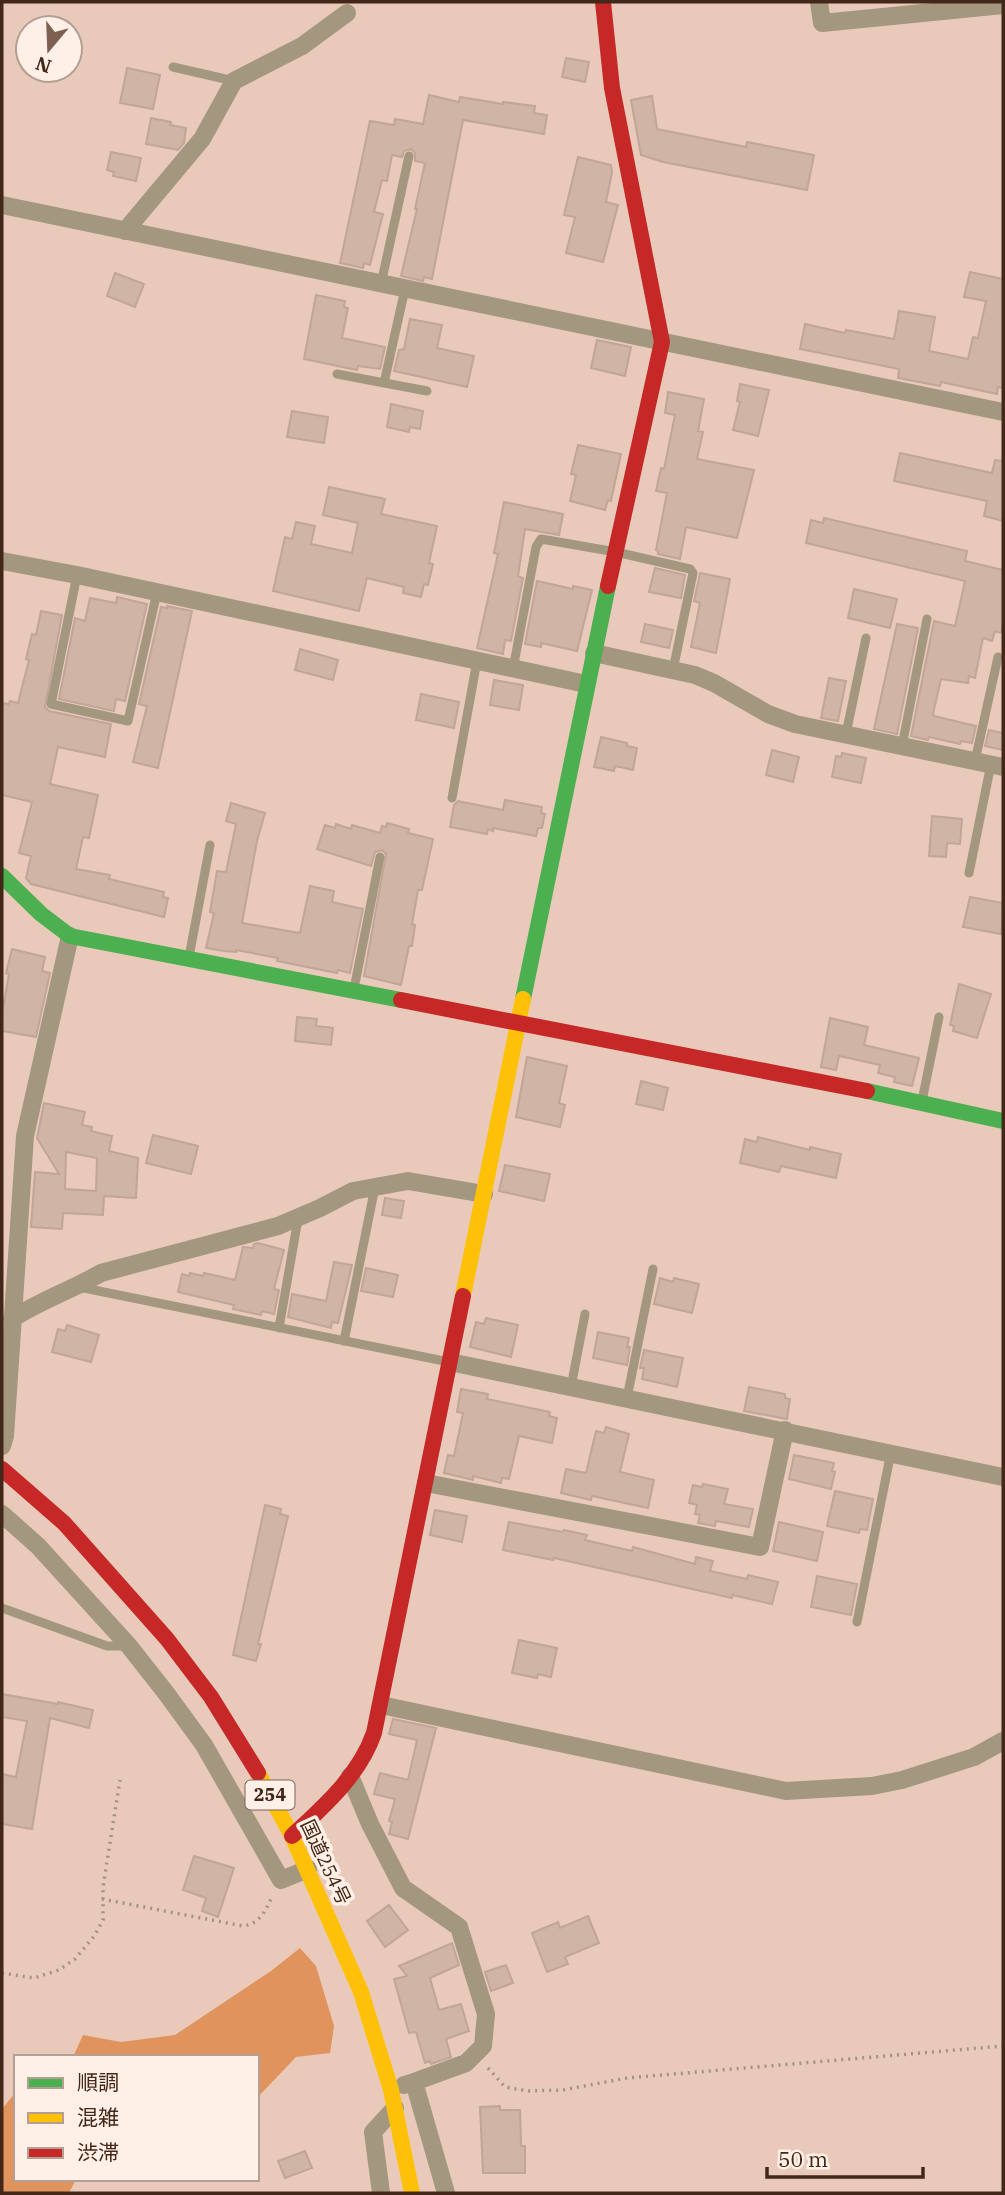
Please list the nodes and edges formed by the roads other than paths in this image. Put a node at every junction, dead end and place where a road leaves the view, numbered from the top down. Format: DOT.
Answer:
graph roads {
  1 [pos="603,2"];
  2 [pos="820,2"];
  3 [pos="1003,5"];
  4 [pos="906,8"];
  5 [pos="347,13"];
  6 [pos="173,67"];
  7 [pos="234,81"];
  8 [pos="409,156"];
  9 [pos="2,205"];
  10 [pos="125,231"];
  11 [pos="381,284"];
  12 [pos="405,289"];
  13 [pos="662,342"];
  14 [pos="337,374"];
  15 [pos="384,383"];
  16 [pos="427,391"];
  17 [pos="1003,412"];
  18 [pos="616,552"];
  19 [pos="2,561"];
  20 [pos="76,575"];
  21 [pos="157,592"];
  22 [pos="927,619"];
  23 [pos="866,638"];
  24 [pos="594,653"];
  25 [pos="998,657"];
  26 [pos="477,661"];
  27 [pos="513,669"];
  28 [pos="673,670"];
  29 [pos="586,684"];
  30 [pos="846,734"];
  31 [pos="902,746"];
  32 [pos="990,764"];
  33 [pos="452,798"];
  34 [pos="210,845"];
  35 [pos="380,857"];
  36 [pos="969,873"];
  37 [pos="2,877"];
  38 [pos="70,936"];
  39 [pos="189,959"];
  40 [pos="354,990"];
  41 [pos="939,1017"];
  42 [pos="518,1022"];
  43 [pos="922,1102"];
  44 [pos="1003,1121"];
  45 [pos="375,1187"];
  46 [pos="484,1194"];
  47 [pos="298,1218"];
  48 [pos="653,1269"];
  49 [pos="77,1287"];
  50 [pos="585,1314"];
  51 [pos="12,1319"];
  52 [pos="279,1328"];
  53 [pos="344,1341"];
  54 [pos="450,1362"];
  55 [pos="572,1387"];
  56 [pos="627,1398"];
  57 [pos="785,1430"];
  58 [pos="2,1446"];
  59 [pos="891,1452"];
  60 [pos="2,1469"];
  61 [pos="1003,1477"];
  62 [pos="426,1483"];
  63 [pos="2,1514"];
  64 [pos="2,1608"];
  65 [pos="858,1622"];
  66 [pos="129,1646"];
  67 [pos="381,1704"];
  68 [pos="1003,1741"];
  69 [pos="350,1776"];
  70 [pos="292,1836"];
  71 [pos="307,1869"];
  72 [pos="414,2082"];
  73 [pos="391,2090"];
  74 [pos="395,2108"];
  75 [pos="380,2193"];
  76 [pos="412,2193"];
  77 [pos="446,2193"];
  1 -- 13 [label="main road"];
  2 -- 4 [label="street"];
  3 -- 4 [label="street"];
  5 -- 7 [label="street"];
  6 -- 7 [label="lane"];
  7 -- 10 [label="street"];
  8 -- 11 [label="lane"];
  9 -- 10 [label="street"];
  10 -- 11 [label="street"];
  11 -- 12 [label="street"];
  12 -- 13 [label="street"];
  12 -- 15 [label="lane"];
  13 -- 17 [label="street"];
  13 -- 18 [label="main road"];
  14 -- 15 [label="lane"];
  15 -- 16 [label="lane"];
  18 -- 24 [label="main road"];
  18 -- 27 [label="lane"];
  18 -- 28 [label="lane"];
  19 -- 20 [label="street"];
  20 -- 21 [label="street"];
  20 -- 21 [label="lane"];
  21 -- 26 [label="street"];
  22 -- 31 [label="lane"];
  23 -- 30 [label="lane"];
  24 -- 28 [label="street"];
  24 -- 29 [label="main road"];
  25 -- 32 [label="lane"];
  26 -- 27 [label="street"];
  26 -- 33 [label="lane"];
  27 -- 29 [label="street"];
  28 -- 30 [label="street"];
  29 -- 42 [label="main road"];
  30 -- 31 [label="street"];
  31 -- 32 [label="street"];
  32 -- 36 [label="lane"];
  34 -- 39 [label="lane"];
  35 -- 40 [label="lane"];
  37 -- 38 [label="main road"];
  38 -- 39 [label="main road"];
  38 -- 51 [label="street"];
  39 -- 40 [label="main road"];
  40 -- 42 [label="main road"];
  41 -- 43 [label="lane"];
  42 -- 43 [label="main road"];
  42 -- 46 [label="main road"];
  43 -- 44 [label="main road"];
  45 -- 46 [label="street"];
  45 -- 47 [label="street"];
  45 -- 53 [label="lane"];
  46 -- 54 [label="main road"];
  47 -- 49 [label="street"];
  47 -- 52 [label="lane"];
  48 -- 56 [label="lane"];
  49 -- 51 [label="street"];
  49 -- 52 [label="lane"];
  50 -- 55 [label="lane"];
  51 -- 58 [label="street"];
  52 -- 53 [label="lane"];
  53 -- 54 [label="lane"];
  54 -- 55 [label="street"];
  54 -- 62 [label="main road"];
  55 -- 56 [label="street"];
  56 -- 57 [label="street"];
  57 -- 59 [label="street"];
  57 -- 62 [label="street"];
  59 -- 61 [label="street"];
  59 -- 65 [label="lane"];
  60 -- 70 [label="main road, 国道254号 / 254"];
  62 -- 67 [label="main road"];
  63 -- 66 [label="street"];
  64 -- 66 [label="lane"];
  66 -- 71 [label="street"];
  67 -- 68 [label="street"];
  67 -- 69 [label="main road"];
  69 -- 70 [label="main road"];
  69 -- 72 [label="street"];
  70 -- 71 [label="main road, 国道254号 / 254"];
  71 -- 73 [label="main road, 国道254号 / 254"];
  72 -- 73 [label="street"];
  72 -- 77 [label="street"];
  73 -- 74 [label="main road, 国道254号 / 254"];
  74 -- 75 [label="street"];
  74 -- 76 [label="main road, 国道254号 / 254"];
}
